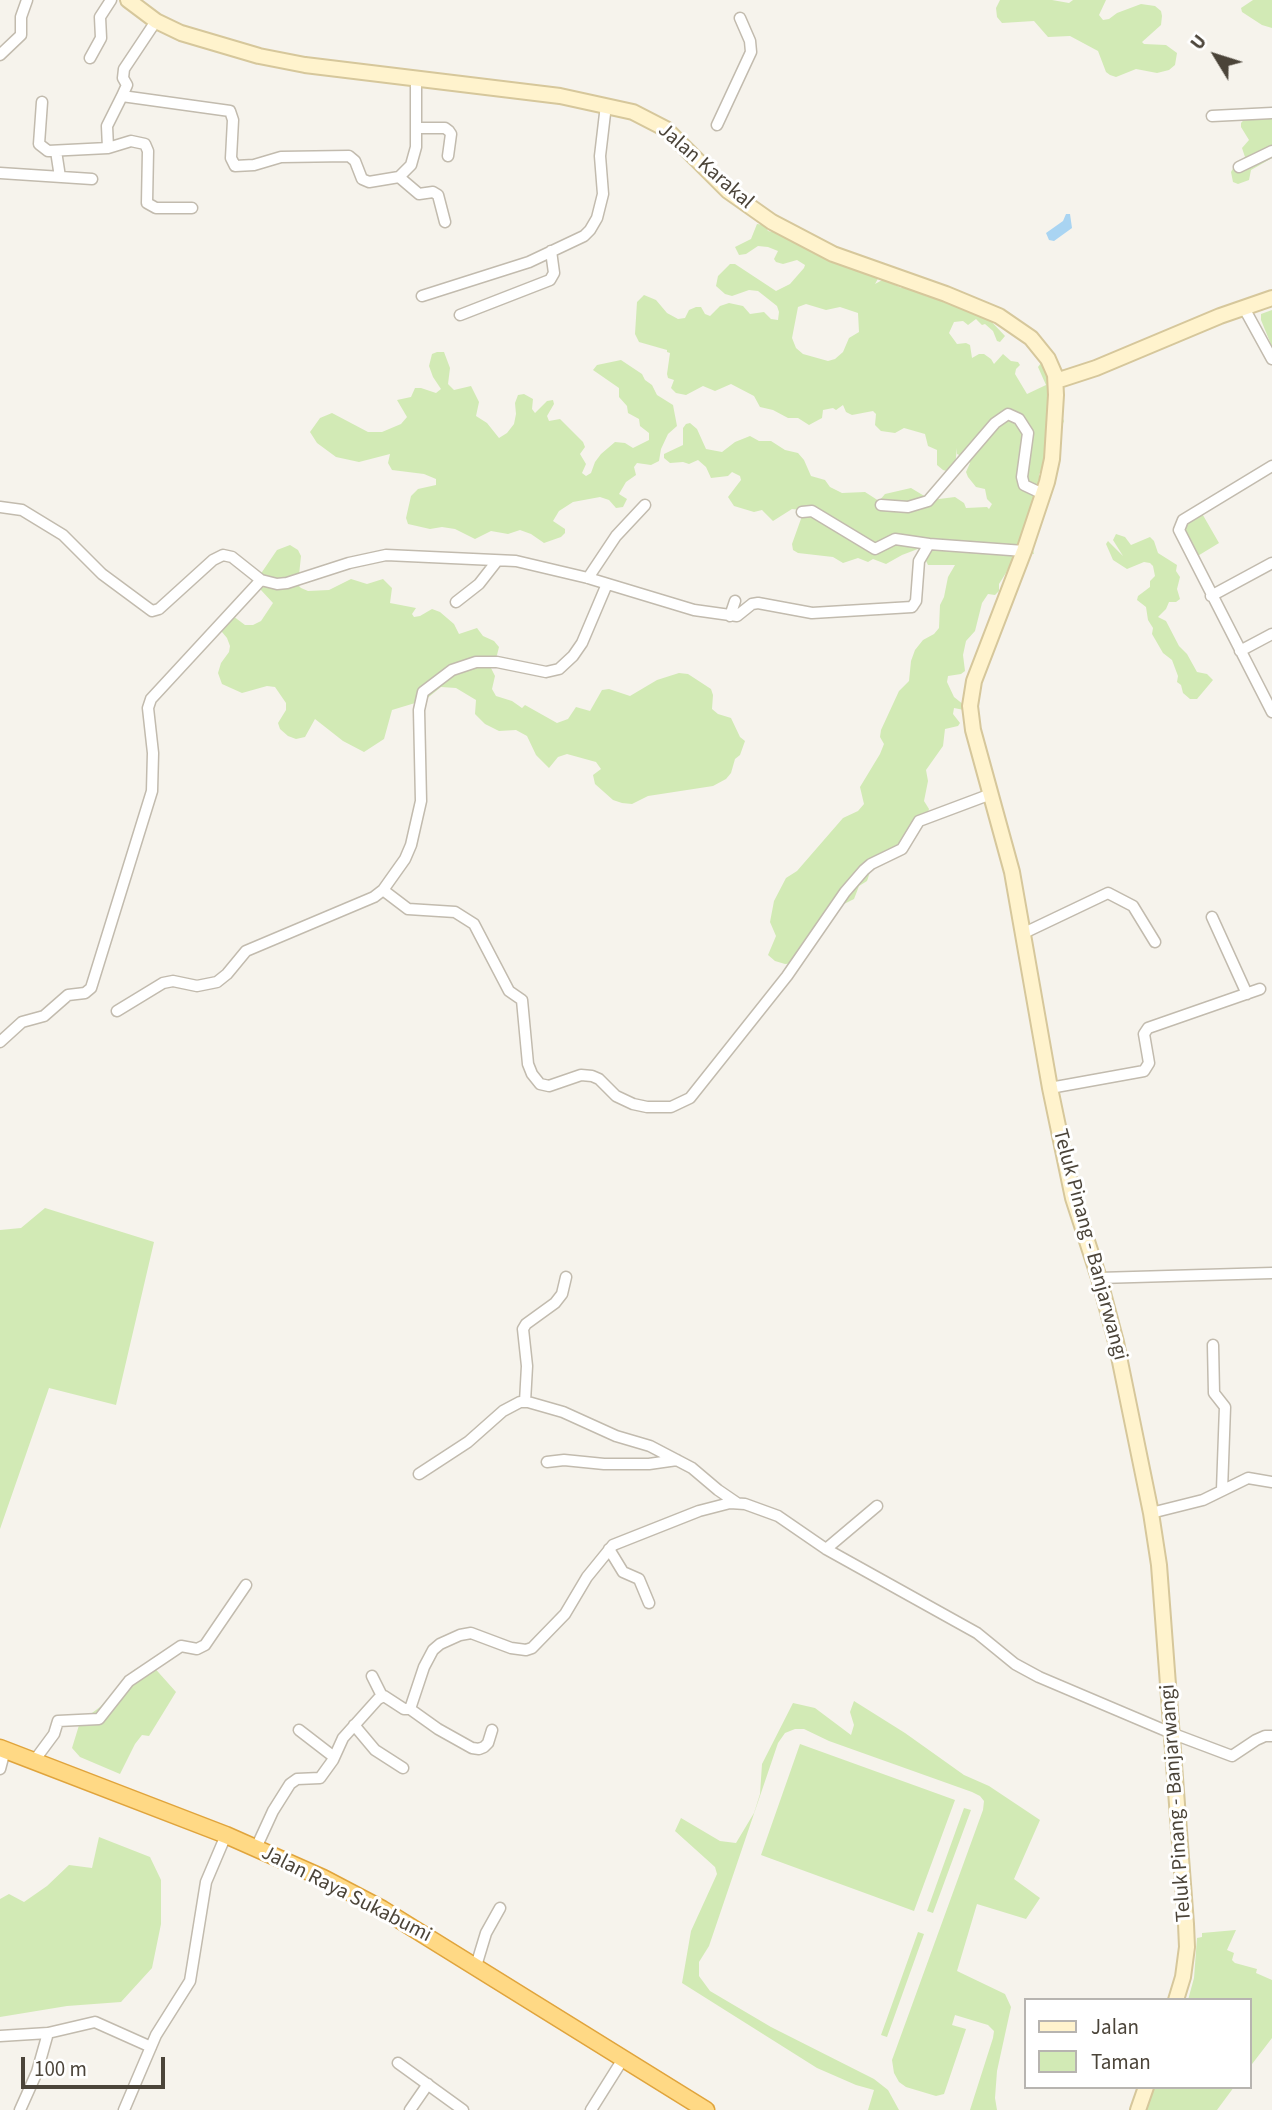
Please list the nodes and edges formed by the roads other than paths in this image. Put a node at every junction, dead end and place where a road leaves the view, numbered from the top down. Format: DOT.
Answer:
graph roads {
  1 [pos="27,0"];
  2 [pos="111,0"];
  3 [pos="128,0"];
  4 [pos="740,18"];
  5 [pos="156,21"];
  6 [pos="0,55"];
  7 [pos="90,58"];
  8 [pos="416,79"];
  9 [pos="122,96"];
  10 [pos="42,102"];
  11 [pos="606,105"];
  12 [pos="1272,113"];
  13 [pos="1212,117"];
  14 [pos="717,125"];
  15 [pos="416,128"];
  16 [pos="108,148"];
  17 [pos="57,151"];
  18 [pos="1272,151"];
  19 [pos="448,156"];
  20 [pos="1239,167"];
  21 [pos="0,173"];
  22 [pos="60,177"];
  23 [pos="399,177"];
  24 [pos="92,179"];
  25 [pos="192,208"];
  26 [pos="445,222"];
  27 [pos="551,251"];
  28 [pos="422,296"];
  29 [pos="1272,298"];
  30 [pos="1244,308"];
  31 [pos="460,315"];
  32 [pos="1272,358"];
  33 [pos="1056,382"];
  34 [pos="1272,466"];
  35 [pos="1043,494"];
  36 [pos="645,505"];
  37 [pos="881,505"];
  38 [pos="0,507"];
  39 [pos="802,512"];
  40 [pos="929,544"];
  41 [pos="1024,551"];
  42 [pos="497,561"];
  43 [pos="1272,563"];
  44 [pos="588,578"];
  45 [pos="261,580"];
  46 [pos="607,584"];
  47 [pos="1211,596"];
  48 [pos="735,601"];
  49 [pos="456,602"];
  50 [pos="730,616"];
  51 [pos="1272,634"];
  52 [pos="1240,651"];
  53 [pos="1272,712"];
  54 [pos="991,794"];
  55 [pos="383,890"];
  56 [pos="1212,917"];
  57 [pos="1024,933"];
  58 [pos="1154,942"];
  59 [pos="1260,989"];
  60 [pos="1247,994"];
  61 [pos="117,1011"];
  62 [pos="0,1042"];
  63 [pos="1050,1088"];
  64 [pos="1272,1273"];
  65 [pos="566,1277"];
  66 [pos="1099,1278"];
  67 [pos="1213,1345"];
  68 [pos="526,1402"];
  69 [pos="677,1460"];
  70 [pos="547,1462"];
  71 [pos="419,1474"];
  72 [pos="1272,1482"];
  73 [pos="1222,1490"];
  74 [pos="738,1503"];
  75 [pos="877,1506"];
  76 [pos="1151,1513"];
  77 [pos="609,1549"];
  78 [pos="826,1549"];
  79 [pos="246,1585"];
  80 [pos="649,1603"];
  81 [pos="372,1676"];
  82 [pos="382,1696"];
  83 [pos="410,1709"];
  84 [pos="354,1726"];
  85 [pos="299,1730"];
  86 [pos="492,1730"];
  87 [pos="1171,1733"];
  88 [pos="1272,1736"];
  89 [pos="3,1749"];
  90 [pos="334,1757"];
  91 [pos="34,1760"];
  92 [pos="403,1768"];
  93 [pos="0,1769"];
  94 [pos="226,1835"];
  95 [pos="256,1848"];
  96 [pos="500,1908"];
  97 [pos="476,1966"];
  98 [pos="1177,1998"];
  99 [pos="48,2033"];
  100 [pos="0,2036"];
  101 [pos="151,2047"];
  102 [pos="623,2059"];
  103 [pos="398,2063"];
  104 [pos="428,2084"];
  105 [pos="1145,2089"];
  106 [pos="20,2110"];
  107 [pos="124,2110"];
  108 [pos="410,2110"];
  109 [pos="463,2110"];
  110 [pos="591,2110"];
  111 [pos="706,2110"];
  112 [pos="1138,2110"];
  1 -- 6 [label="street"];
  2 -- 7 [label="street"];
  3 -- 5 [label="main road, Jalan Karakal"];
  4 -- 14 [label="street"];
  5 -- 8 [label="main road, Jalan Karakal"];
  5 -- 9 [label="street"];
  8 -- 11 [label="main road, Jalan Karakal"];
  8 -- 15 [label="street"];
  9 -- 16 [label="street"];
  9 -- 23 [label="street"];
  10 -- 17 [label="street"];
  11 -- 27 [label="street"];
  11 -- 33 [label="main road, Jalan Karakal"];
  12 -- 13 [label="street"];
  15 -- 19 [label="street"];
  15 -- 23 [label="street"];
  16 -- 17 [label="street"];
  16 -- 25 [label="street"];
  17 -- 22 [label="street"];
  18 -- 20 [label="street"];
  21 -- 22 [label="street"];
  22 -- 24 [label="street"];
  23 -- 26 [label="street"];
  27 -- 28 [label="street"];
  27 -- 31 [label="street"];
  29 -- 30 [label="main road"];
  30 -- 32 [label="street"];
  30 -- 33 [label="main road"];
  33 -- 35 [label="main road, Teluk Pinang - Banjarwangi"];
  34 -- 47 [label="street"];
  35 -- 37 [label="street"];
  35 -- 41 [label="main road, Teluk Pinang - Banjarwangi"];
  36 -- 44 [label="street"];
  38 -- 45 [label="street"];
  39 -- 40 [label="street"];
  40 -- 41 [label="street"];
  40 -- 50 [label="street"];
  41 -- 54 [label="main road, Teluk Pinang - Banjarwangi"];
  42 -- 44 [label="street"];
  42 -- 45 [label="street"];
  42 -- 49 [label="street"];
  43 -- 47 [label="street"];
  44 -- 46 [label="street"];
  45 -- 62 [label="street"];
  46 -- 50 [label="street"];
  46 -- 55 [label="street"];
  47 -- 52 [label="street"];
  48 -- 50 [label="street"];
  51 -- 52 [label="street"];
  52 -- 53 [label="street"];
  54 -- 55 [label="street"];
  54 -- 57 [label="main road, Teluk Pinang - Banjarwangi"];
  55 -- 61 [label="street"];
  56 -- 60 [label="street"];
  57 -- 58 [label="street"];
  57 -- 63 [label="main road, Teluk Pinang - Banjarwangi"];
  59 -- 60 [label="street"];
  60 -- 63 [label="street"];
  63 -- 66 [label="main road, Teluk Pinang - Banjarwangi"];
  64 -- 66 [label="street"];
  65 -- 68 [label="street"];
  66 -- 76 [label="main road, Teluk Pinang - Banjarwangi"];
  67 -- 73 [label="street"];
  68 -- 69 [label="street"];
  68 -- 71 [label="street"];
  69 -- 70 [label="street"];
  69 -- 74 [label="street"];
  72 -- 73 [label="street"];
  73 -- 76 [label="street"];
  74 -- 77 [label="street"];
  74 -- 78 [label="street"];
  75 -- 78 [label="street"];
  76 -- 87 [label="main road, Teluk Pinang - Banjarwangi"];
  77 -- 80 [label="street"];
  77 -- 83 [label="street"];
  78 -- 87 [label="street"];
  79 -- 91 [label="street"];
  81 -- 82 [label="street"];
  82 -- 83 [label="street"];
  82 -- 84 [label="street"];
  83 -- 86 [label="street"];
  84 -- 90 [label="street"];
  84 -- 92 [label="street"];
  85 -- 90 [label="street"];
  87 -- 88 [label="street"];
  87 -- 98 [label="main road, Teluk Pinang - Banjarwangi"];
  89 -- 91 [label="highway, Jalan Raya Sukabumi"];
  89 -- 93 [label="street"];
  90 -- 95 [label="street"];
  91 -- 94 [label="highway, Jalan Raya Sukabumi"];
  94 -- 95 [label="highway, Jalan Raya Sukabumi"];
  94 -- 101 [label="street"];
  95 -- 97 [label="highway, Jalan Raya Sukabumi"];
  96 -- 97 [label="street"];
  97 -- 102 [label="highway, Jalan Raya Sukabumi"];
  99 -- 100 [label="street"];
  99 -- 101 [label="street"];
  99 -- 106 [label="street"];
  101 -- 107 [label="street"];
  102 -- 110 [label="street"];
  102 -- 111 [label="highway, Jalan Raya Sukabumi"];
  103 -- 104 [label="street"];
  104 -- 108 [label="street"];
  104 -- 109 [label="street"];
  105 -- 112 [label="main road"];
}
